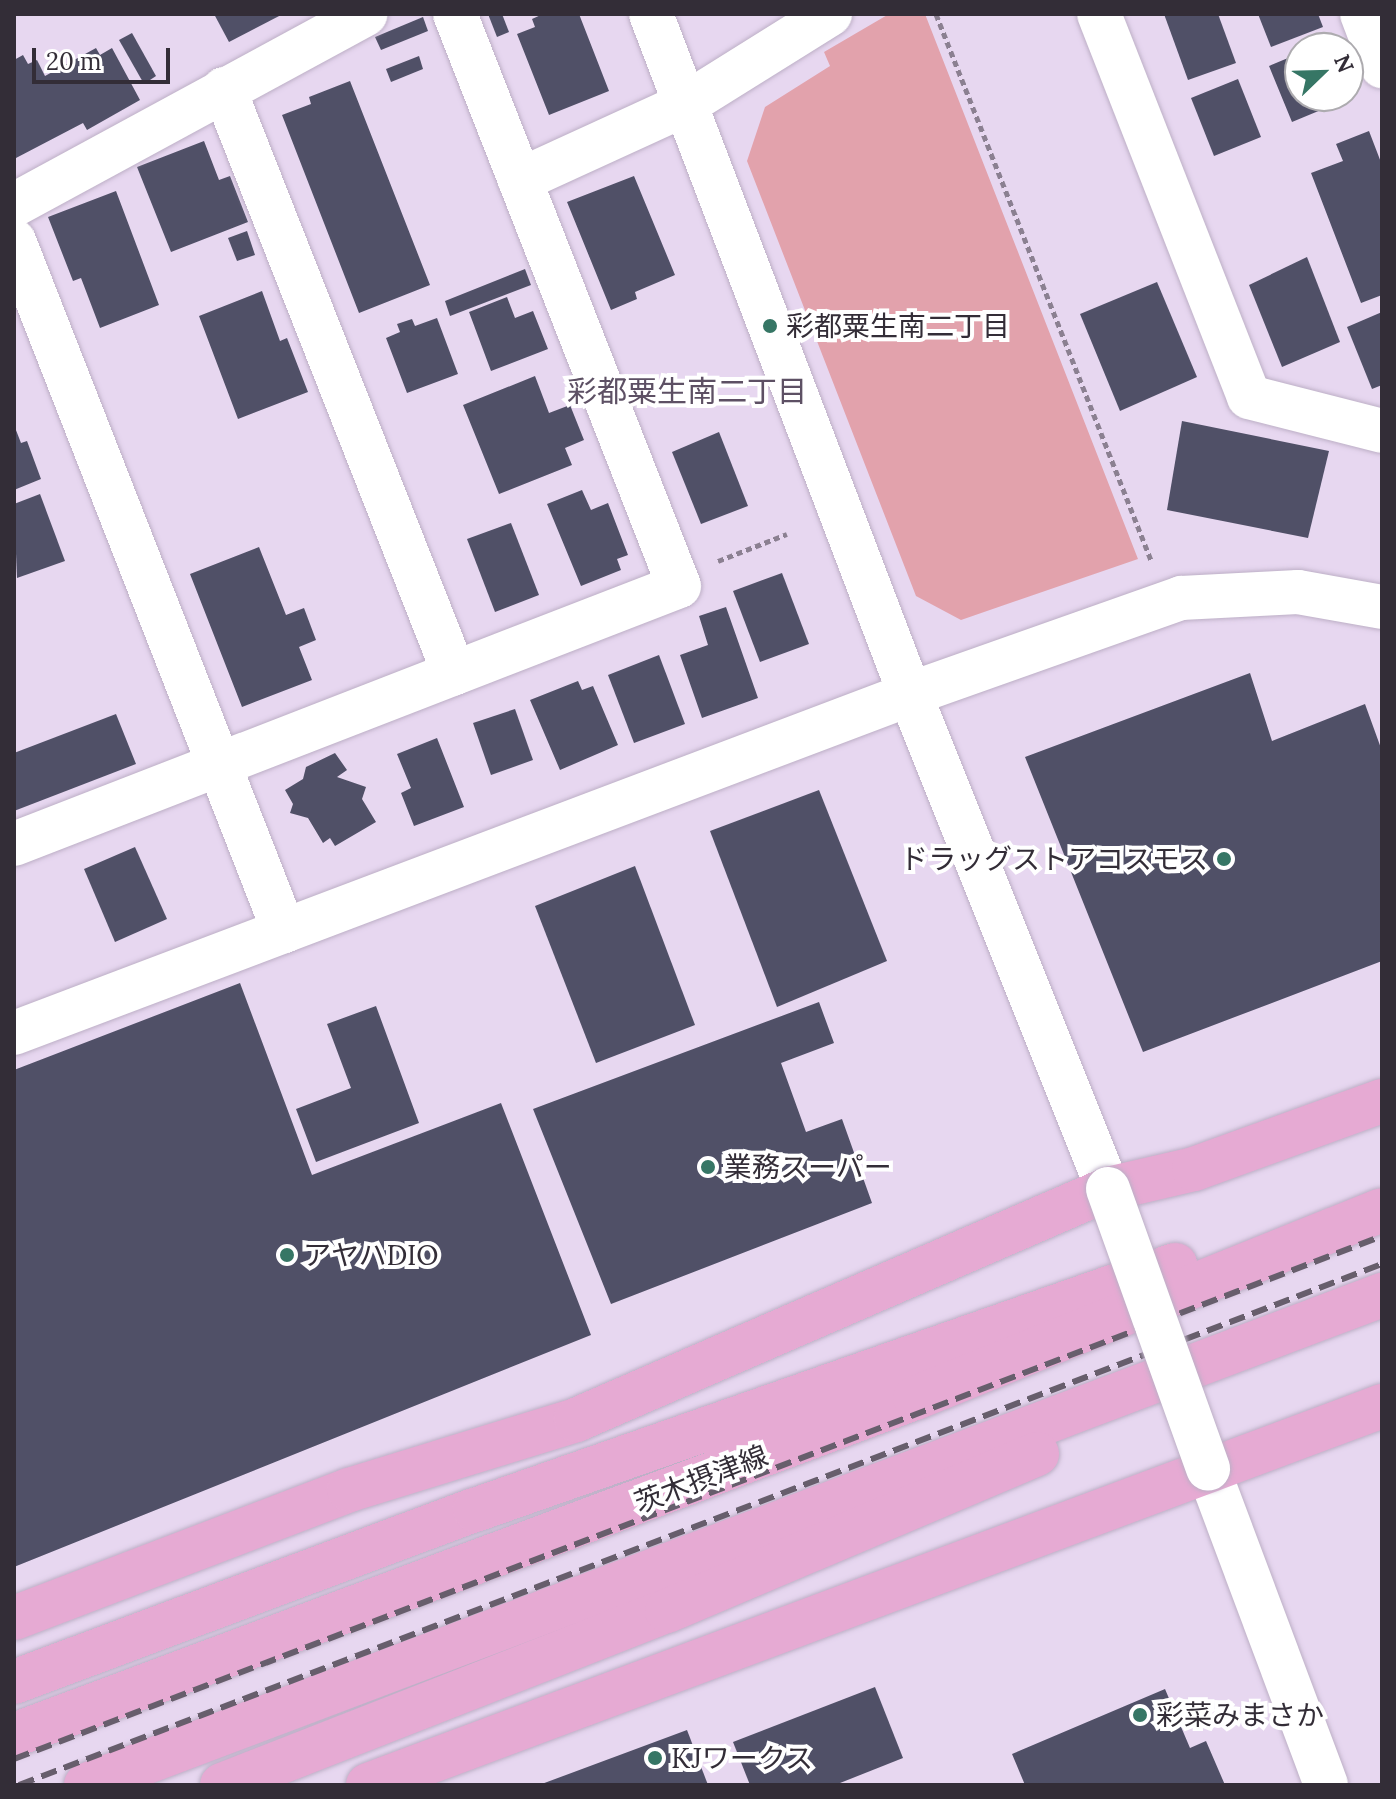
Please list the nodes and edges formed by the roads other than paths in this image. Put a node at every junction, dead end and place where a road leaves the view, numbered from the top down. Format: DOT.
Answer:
graph roads {
  1 [pos="366,14"];
  2 [pos="455,14"];
  3 [pos="651,14"];
  4 [pos="830,14"];
  5 [pos="1099,14"];
  6 [pos="1362,14"];
  7 [pos="1382,66"];
  8 [pos="224,89"];
  9 [pos="686,104"];
  10 [pos="520,180"];
  11 [pos="14,205"];
  12 [pos="14,241"];
  13 [pos="1382,431"];
  14 [pos="1382,607"];
  15 [pos="454,673"];
  16 [pos="910,694"];
  17 [pos="221,764"];
  18 [pos="14,844"];
  19 [pos="284,931"];
  20 [pos="14,1033"];
  21 [pos="1382,1101"];
  22 [pos="1108,1189"];
  23 [pos="1382,1201"];
  24 [pos="1382,1210"];
  25 [pos="1382,1295"];
  26 [pos="1382,1308"];
  27 [pos="1382,1406"];
  28 [pos="1208,1469"];
  29 [pos="14,1618"];
  30 [pos="14,1682"];
  31 [pos="14,1735"];
  32 [pos="86,1785"];
  33 [pos="222,1785"];
  34 [pos="368,1785"];
  35 [pos="1326,1785"];
  1 -- 8 [label="street"];
  2 -- 10 [label="street"];
  3 -- 9 [label="street"];
  4 -- 9 [label="street"];
  5 -- 13 [label="street"];
  6 -- 7 [label="street"];
  8 -- 11 [label="street"];
  8 -- 15 [label="street"];
  9 -- 10 [label="street"];
  9 -- 16 [label="street"];
  10 -- 15 [label="street"];
  12 -- 17 [label="street"];
  14 -- 16 [label="street"];
  15 -- 17 [label="street"];
  16 -- 19 [label="street"];
  16 -- 22 [label="street"];
  17 -- 18 [label="street"];
  17 -- 19 [label="street"];
  19 -- 20 [label="street"];
  21 -- 22 [label="main road"];
  22 -- 28 [label="street, bridge"];
  22 -- 29 [label="main road"];
  23 -- 30 [label="main road"];
  24 -- 31 [label="main road, 茨木摂津線"];
  25 -- 32 [label="main road"];
  26 -- 33 [label="main road"];
  27 -- 28 [label="main road"];
  28 -- 34 [label="main road"];
  28 -- 35 [label="street"];
}
